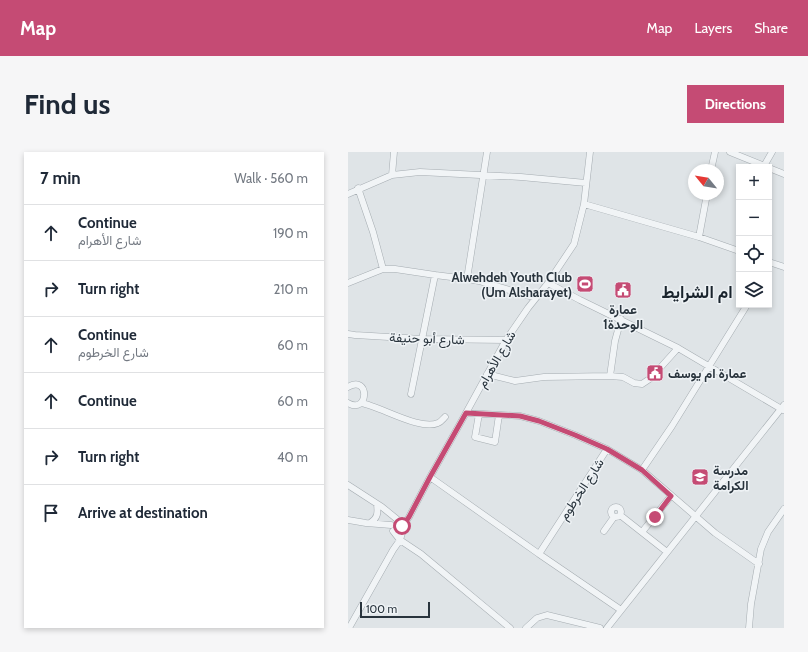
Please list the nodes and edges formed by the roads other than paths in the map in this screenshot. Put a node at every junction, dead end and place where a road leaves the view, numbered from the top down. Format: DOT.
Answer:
graph roads {
  1 [pos="394,152"];
  2 [pos="487,152"];
  3 [pos="590,152"];
  4 [pos="715,152"];
  5 [pos="730,152"];
  6 [pos="772,152"];
  7 [pos="712,164"];
  8 [pos="760,164"];
  9 [pos="768,164"];
  10 [pos="772,169"];
  11 [pos="484,174"];
  12 [pos="784,174"];
  13 [pos="392,175"];
  14 [pos="586,183"];
  15 [pos="358,188"];
  16 [pos="348,194"];
  17 [pos="706,200"];
  18 [pos="584,204"];
  19 [pos="699,237"];
  20 [pos="736,250"];
  21 [pos="772,264"];
  22 [pos="784,267"];
  23 [pos="383,269"];
  24 [pos="435,275"];
  25 [pos="467,279"];
  26 [pos="348,283"];
  27 [pos="548,283"];
  28 [pos="536,298"];
  29 [pos="745,308"];
  30 [pos="621,319"];
  31 [pos="348,334"];
  32 [pos="422,338"];
  33 [pos="506,340"];
  34 [pos="678,348"];
  35 [pos="710,366"];
  36 [pos="487,374"];
  37 [pos="610,376"];
  38 [pos="349,386"];
  39 [pos="411,394"];
  40 [pos="363,400"];
  41 [pos="348,403"];
  42 [pos="783,408"];
  43 [pos="466,413"];
  44 [pos="479,414"];
  45 [pos="499,415"];
  46 [pos="445,417"];
  47 [pos="607,449"];
  48 [pos="642,470"];
  49 [pos="430,477"];
  50 [pos="348,485"];
  51 [pos="671,496"];
  52 [pos="379,506"];
  53 [pos="783,511"];
  54 [pos="695,516"];
  55 [pos="348,520"];
  56 [pos="368,523"];
  57 [pos="397,526"];
  58 [pos="604,531"];
  59 [pos="642,532"];
  60 [pos="400,540"];
  61 [pos="408,544"];
  62 [pos="393,550"];
  63 [pos="667,552"];
  64 [pos="540,554"];
  65 [pos="759,564"];
  66 [pos="621,610"];
  67 [pos="508,627"];
  68 [pos="349,628"];
  69 [pos="526,628"];
  70 [pos="600,628"];
  71 [pos="607,628"];
  72 [pos="749,628"];
  1 -- 13 [label="street"];
  2 -- 11 [label="street"];
  3 -- 14 [label="street, شارع الأهرام"];
  4 -- 7 [label="street"];
  5 -- 8 [label="street"];
  6 -- 9 [label="street"];
  10 -- 12 [label="street"];
  11 -- 13 [label="street"];
  11 -- 14 [label="street"];
  11 -- 25 [label="street"];
  13 -- 15 [label="street"];
  14 -- 18 [label="street, شارع الأهرام"];
  15 -- 16 [label="street"];
  15 -- 23 [label="street"];
  17 -- 19 [label="street"];
  18 -- 19 [label="street"];
  18 -- 27 [label="street, شارع الأهرام"];
  19 -- 20 [label="street"];
  21 -- 22 [label="street"];
  23 -- 24 [label="street"];
  23 -- 26 [label="street"];
  24 -- 25 [label="street"];
  24 -- 32 [label="street"];
  25 -- 28 [label="street"];
  27 -- 28 [label="street, شارع الأهرام"];
  27 -- 30 [label="street"];
  28 -- 33 [label="street, شارع الأهرام"];
  29 -- 35 [label="street"];
  30 -- 34 [label="street"];
  30 -- 37 [label="street"];
  31 -- 32 [label="street, شارع أبو حنيفة"];
  32 -- 33 [label="street, شارع أبو حنيفة"];
  32 -- 39 [label="street"];
  33 -- 36 [label="street, شارع الأهرام"];
  34 -- 35 [label="street"];
  34 -- 37 [label="street"];
  35 -- 42 [label="street"];
  35 -- 48 [label="street"];
  36 -- 37 [label="street"];
  36 -- 43 [label="street, شارع الأهرام"];
  38 -- 40 [label="street"];
  40 -- 41 [label="street"];
  40 -- 46 [label="street"];
  42 -- 54 [label="street"];
  43 -- 44 [label="street"];
  43 -- 49 [label="street, شارع الأهرام"];
  44 -- 45 [label="street"];
  44 -- 45 [label="street"];
  45 -- 47 [label="street"];
  47 -- 48 [label="street, شارع الخرطوم"];
  47 -- 64 [label="street, شارع الخرطوم"];
  48 -- 51 [label="street, شارع الخرطوم"];
  49 -- 57 [label="street, شارع الأهرام"];
  49 -- 64 [label="street"];
  50 -- 52 [label="street"];
  51 -- 54 [label="street, شارع الخرطوم"];
  51 -- 59 [label="street"];
  52 -- 56 [label="street"];
  52 -- 57 [label="street"];
  53 -- 65 [label="street"];
  54 -- 63 [label="street"];
  54 -- 65 [label="street, شارع الخرطوم"];
  55 -- 56 [label="street"];
  56 -- 57 [label="street"];
  57 -- 60 [label="street"];
  57 -- 60 [label="street"];
  57 -- 61 [label="street"];
  57 -- 62 [label="street"];
  58 -- 59 [label="street"];
  59 -- 63 [label="street"];
  60 -- 61 [label="street"];
  60 -- 62 [label="street"];
  61 -- 67 [label="street"];
  62 -- 68 [label="street"];
  63 -- 66 [label="street"];
  64 -- 66 [label="street"];
  65 -- 72 [label="street"];
  66 -- 71 [label="street"];
  69 -- 70 [label="street"];
}
